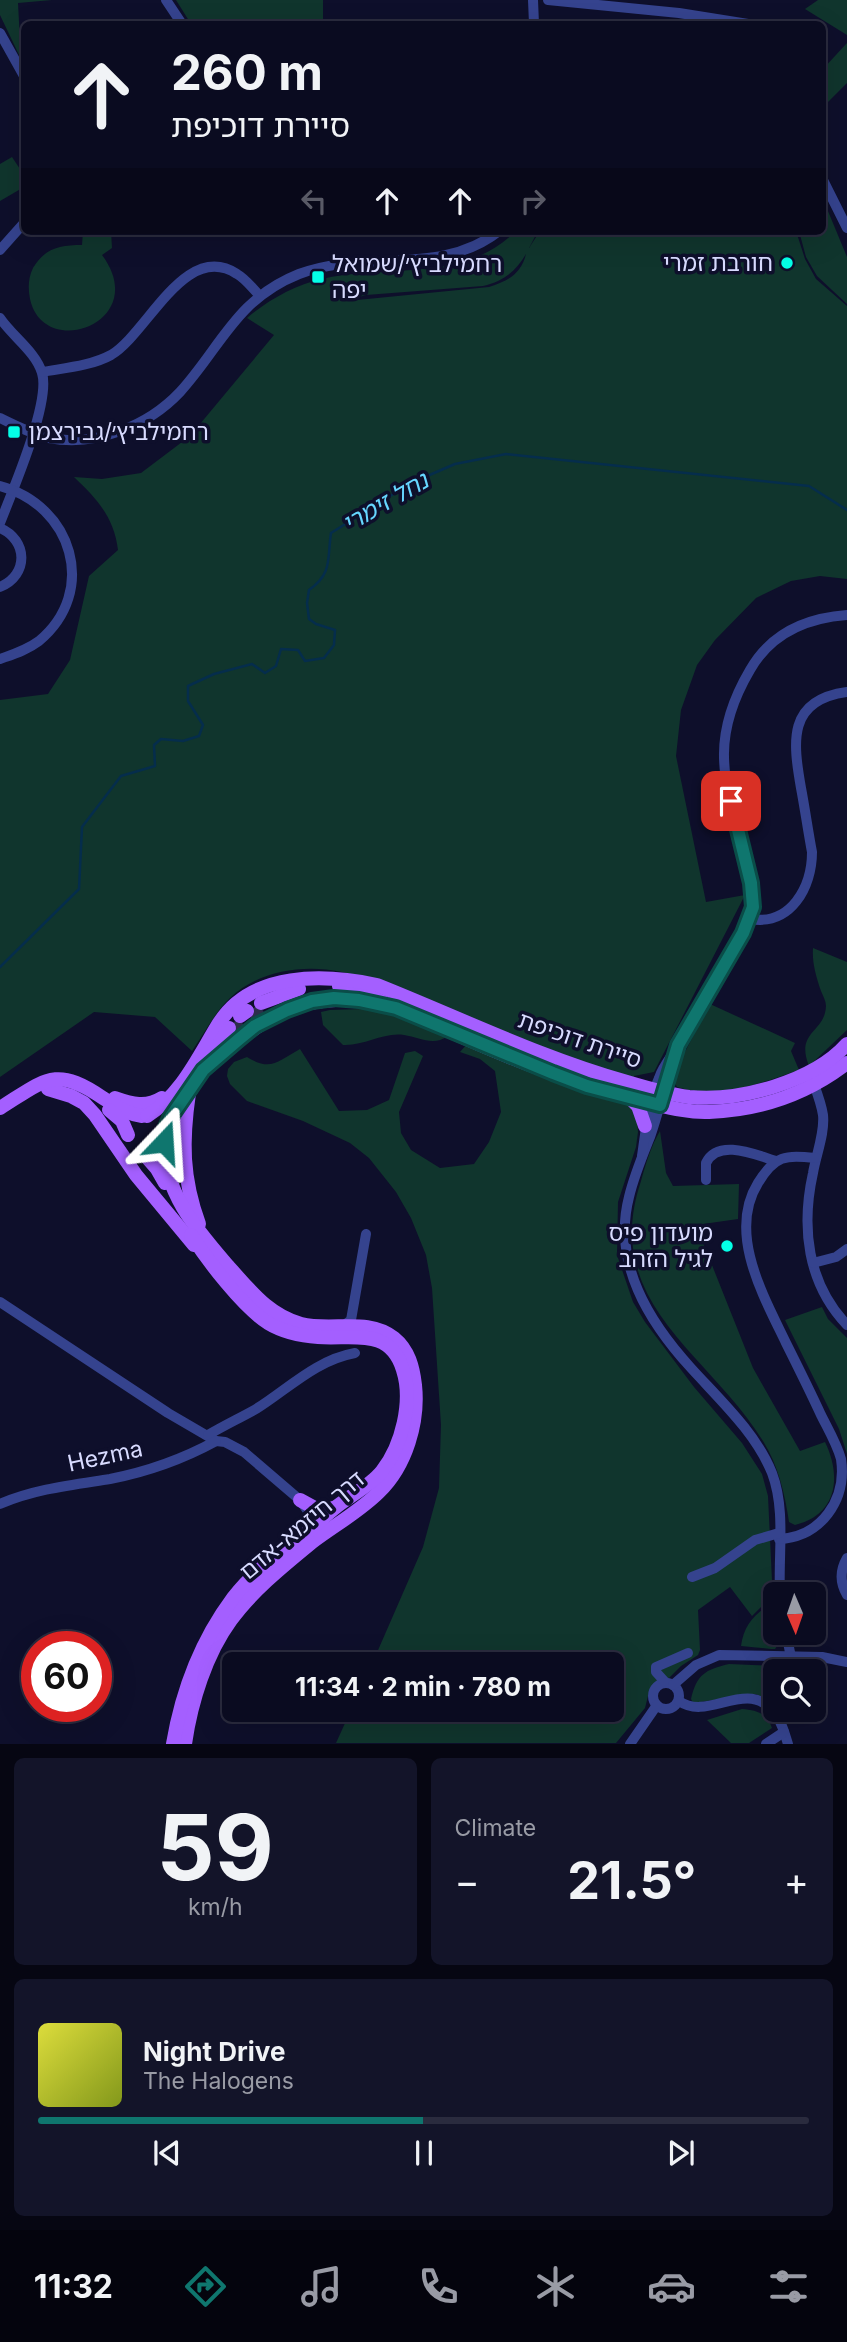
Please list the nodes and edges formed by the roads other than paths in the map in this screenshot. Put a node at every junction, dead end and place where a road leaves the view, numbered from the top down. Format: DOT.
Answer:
graph roads {
  1 [pos="166,0"];
  2 [pos="533,0"];
  3 [pos="548,0"];
  4 [pos="180,21"];
  5 [pos="534,21"];
  6 [pos="729,21"];
  7 [pos="0,33"];
  8 [pos="21,71"];
  9 [pos="826,186"];
  10 [pos="21,226"];
  11 [pos="847,229"];
  12 [pos="493,235"];
  13 [pos="0,250"];
  14 [pos="260,296"];
  15 [pos="0,318"];
  16 [pos="42,372"];
  17 [pos="0,418"];
  18 [pos="33,433"];
  19 [pos="0,486"];
  20 [pos="13,489"];
  21 [pos="0,523"];
  22 [pos="0,528"];
  23 [pos="0,587"];
  24 [pos="847,615"];
  25 [pos="0,659"];
  26 [pos="847,692"];
  27 [pos="750,919"];
  28 [pos="263,1006"];
  29 [pos="396,1008"];
  30 [pos="231,1031"];
  31 [pos="847,1044"];
  32 [pos="847,1063"];
  33 [pos="206,1066"];
  34 [pos="809,1080"];
  35 [pos="86,1086"];
  36 [pos="48,1089"];
  37 [pos="184,1090"];
  38 [pos="658,1097"];
  39 [pos="628,1098"];
  40 [pos="0,1108"];
  41 [pos="145,1116"];
  42 [pos="0,1118"];
  43 [pos="645,1126"];
  44 [pos="128,1135"];
  45 [pos="164,1136"];
  46 [pos="143,1153"];
  47 [pos="642,1156"];
  48 [pos="816,1158"];
  49 [pos="776,1161"];
  50 [pos="706,1180"];
  51 [pos="366,1234"];
  52 [pos="206,1241"];
  53 [pos="847,1249"];
  54 [pos="208,1261"];
  55 [pos="813,1263"];
  56 [pos="0,1302"];
  57 [pos="352,1314"];
  58 [pos="847,1325"];
  59 [pos="342,1326"];
  60 [pos="366,1327"];
  61 [pos="355,1353"];
  62 [pos="212,1438"];
  63 [pos="0,1504"];
  64 [pos="303,1505"];
  65 [pos="334,1508"];
  66 [pos="339,1524"];
  67 [pos="311,1533"];
  68 [pos="779,1536"];
  69 [pos="847,1558"];
  70 [pos="692,1577"];
  71 [pos="780,1582"];
  72 [pos="847,1595"];
  73 [pos="788,1645"];
  74 [pos="688,1653"];
  75 [pos="791,1657"];
  76 [pos="847,1662"];
  77 [pos="669,1684"];
  78 [pos="679,1701"];
  79 [pos="657,1706"];
  80 [pos="784,1732"];
  81 [pos="173,1744"];
  82 [pos="185,1744"];
  83 [pos="630,1744"];
  84 [pos="766,1744"];
  85 [pos="789,1744"];
  1 -- 4 [label="street"];
  2 -- 5 [label="street"];
  3 -- 6 [label="street"];
  7 -- 8 [label="street"];
  9 -- 11 [label="street"];
  10 -- 13 [label="street"];
  12 -- 14 [label="street"];
  14 -- 16 [label="street"];
  14 -- 18 [label="street"];
  15 -- 16 [label="street"];
  16 -- 18 [label="street"];
  17 -- 18 [label="street"];
  18 -- 20 [label="street"];
  19 -- 20 [label="street"];
  20 -- 21 [label="street"];
  20 -- 25 [label="street"];
  22 -- 23 [label="street"];
  24 -- 27 [label="street"];
  26 -- 27 [label="street"];
  27 -- 38 [label="street"];
  28 -- 29 [label="main road, סיירת דוכיפת"];
  29 -- 33 [label="main road"];
  29 -- 39 [label="main road, סיירת דוכיפת"];
  30 -- 33 [label="main road"];
  31 -- 34 [label="main road, סיירת דוכיפת"];
  32 -- 34 [label="main road, סיירת דוכיפת"];
  33 -- 37 [label="main road"];
  34 -- 38 [label="main road, סיירת דוכיפת"];
  34 -- 48 [label="street"];
  35 -- 37 [label="main road"];
  35 -- 40 [label="main road"];
  35 -- 41 [label="main road"];
  36 -- 42 [label="main road"];
  36 -- 44 [label="main road"];
  36 -- 54 [label="main road"];
  37 -- 38 [label="main road, סיירת דוכיפת"];
  37 -- 41 [label="main road"];
  37 -- 45 [label="main road"];
  37 -- 52 [label="main road"];
  38 -- 39 [label="main road, סיירת דוכיפת"];
  38 -- 43 [label="street"];
  38 -- 47 [label="street"];
  39 -- 43 [label="main road"];
  41 -- 44 [label="main road"];
  41 -- 45 [label="main road"];
  43 -- 47 [label="street"];
  44 -- 46 [label="main road"];
  45 -- 46 [label="main road"];
  45 -- 52 [label="main road, דרך חיזמא-אדם"];
  46 -- 54 [label="main road, דרך חיזמא-אדם"];
  47 -- 68 [label="street"];
  48 -- 49 [label="street"];
  48 -- 55 [label="street"];
  49 -- 50 [label="street"];
  49 -- 68 [label="street"];
  51 -- 57 [label="street"];
  52 -- 59 [label="main road, דרך חיזמא-אדם"];
  53 -- 55 [label="street"];
  54 -- 65 [label="main road, דרך חיזמא-אדם"];
  55 -- 58 [label="street"];
  56 -- 62 [label="street"];
  57 -- 59 [label="street"];
  57 -- 60 [label="street"];
  59 -- 60 [label="main road, דרך חיזמא-אדם"];
  60 -- 66 [label="main road, דרך חיזמא-אדם"];
  61 -- 62 [label="street, Hezma"];
  62 -- 63 [label="street, Hezma"];
  62 -- 64 [label="street"];
  64 -- 65 [label="main road"];
  64 -- 67 [label="main road"];
  65 -- 67 [label="main road, דרך חיזמא-אדם"];
  66 -- 67 [label="main road, דרך חיזמא-אדם"];
  66 -- 67 [label="street"];
  67 -- 81 [label="main road, דרך חיזמא-אדם"];
  67 -- 82 [label="main road, דרך חיזמא-אדם"];
  68 -- 70 [label="street"];
  68 -- 71 [label="street"];
  69 -- 72 [label="street"];
  73 -- 75 [label="street"];
  74 -- 77 [label="street"];
  75 -- 76 [label="street"];
  75 -- 77 [label="street"];
  77 -- 78 [label="street"];
  77 -- 79 [label="street"];
  78 -- 79 [label="street"];
  78 -- 80 [label="street"];
  79 -- 83 [label="street"];
  80 -- 84 [label="street"];
  80 -- 85 [label="street"];
}
